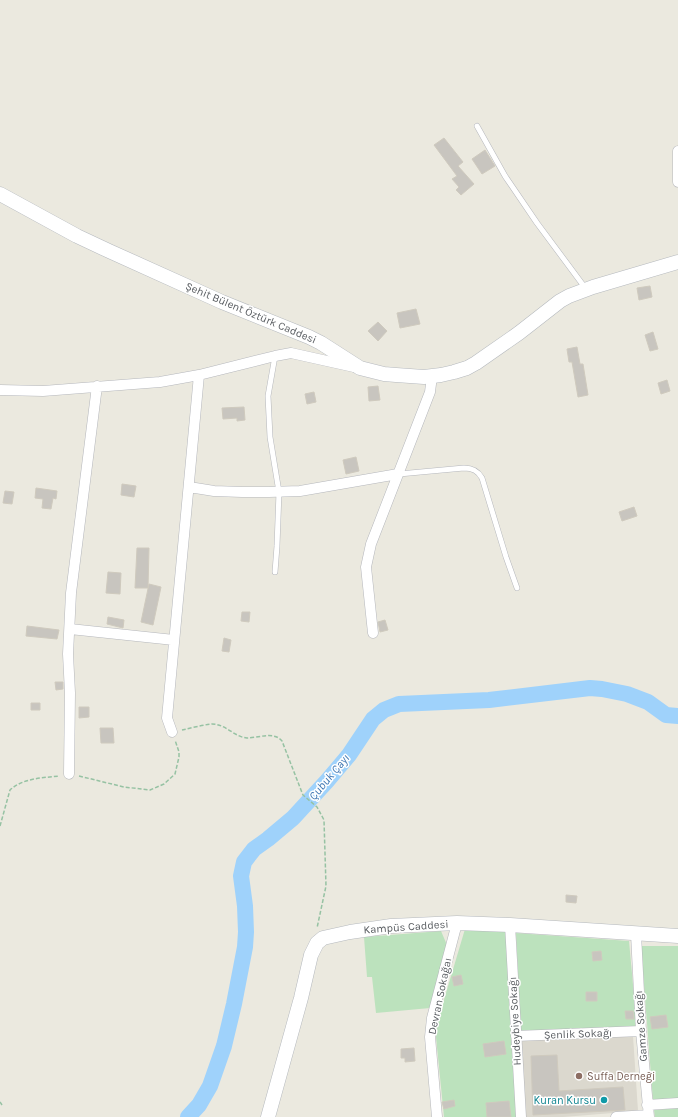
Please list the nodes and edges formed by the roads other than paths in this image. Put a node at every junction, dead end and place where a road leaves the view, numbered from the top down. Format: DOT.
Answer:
graph roads {
  1 [pos="477,126"];
  2 [pos="678,152"];
  3 [pos="678,182"];
  4 [pos="0,194"];
  5 [pos="677,264"];
  6 [pos="586,289"];
  7 [pos="274,356"];
  8 [pos="360,368"];
  9 [pos="199,375"];
  10 [pos="432,376"];
  11 [pos="97,386"];
  12 [pos="0,390"];
  13 [pos="398,474"];
  14 [pos="188,487"];
  15 [pos="279,492"];
  16 [pos="275,572"];
  17 [pos="517,588"];
  18 [pos="70,629"];
  19 [pos="372,633"];
  20 [pos="174,640"];
  21 [pos="172,732"];
  22 [pos="69,774"];
  23 [pos="457,923"];
  24 [pos="510,925"];
  25 [pos="636,934"];
  26 [pos="678,936"];
  27 [pos="641,1031"];
  28 [pos="516,1036"];
  29 [pos="678,1103"];
  30 [pos="647,1105"];
  31 [pos="648,1116"];
  32 [pos="268,1117"];
  33 [pos="437,1117"];
  34 [pos="521,1117"];
  35 [pos="616,1117"];
  1 -- 6 [label="lane"];
  2 -- 3 [label="street"];
  4 -- 8 [label="street, Şehit Bülent Öztürk Caddesi"];
  5 -- 6 [label="street, Şehit Bülent Öztürk Caddesi"];
  6 -- 10 [label="street, Şehit Bülent Öztürk Caddesi"];
  7 -- 8 [label="street"];
  7 -- 9 [label="street"];
  7 -- 15 [label="lane"];
  8 -- 10 [label="street, Şehit Bülent Öztürk Caddesi"];
  9 -- 11 [label="street"];
  9 -- 14 [label="street"];
  10 -- 13 [label="street"];
  11 -- 12 [label="street"];
  11 -- 18 [label="street"];
  13 -- 15 [label="street"];
  13 -- 17 [label="lane"];
  13 -- 19 [label="street"];
  14 -- 15 [label="street"];
  14 -- 20 [label="street"];
  15 -- 16 [label="lane"];
  18 -- 20 [label="street"];
  18 -- 22 [label="street"];
  20 -- 21 [label="street"];
  23 -- 24 [label="street, Kampüs Caddesi"];
  23 -- 32 [label="street, Kampüs Caddesi"];
  23 -- 33 [label="street, Devran Sokağaı"];
  24 -- 25 [label="street, Kampüs Caddesi"];
  24 -- 28 [label="street, Hudeybiye Sokağı"];
  25 -- 26 [label="street, Kampüs Caddesi"];
  25 -- 27 [label="street, Gamze Sokağı"];
  27 -- 28 [label="street, Şenlik Sokağı"];
  27 -- 30 [label="street, Gamze Sokağı"];
  28 -- 34 [label="street, Hudeybiye Sokağı"];
  29 -- 30 [label="street"];
  30 -- 31 [label="street, Gamze Sokağı"];
  31 -- 35 [label="street"];
}
